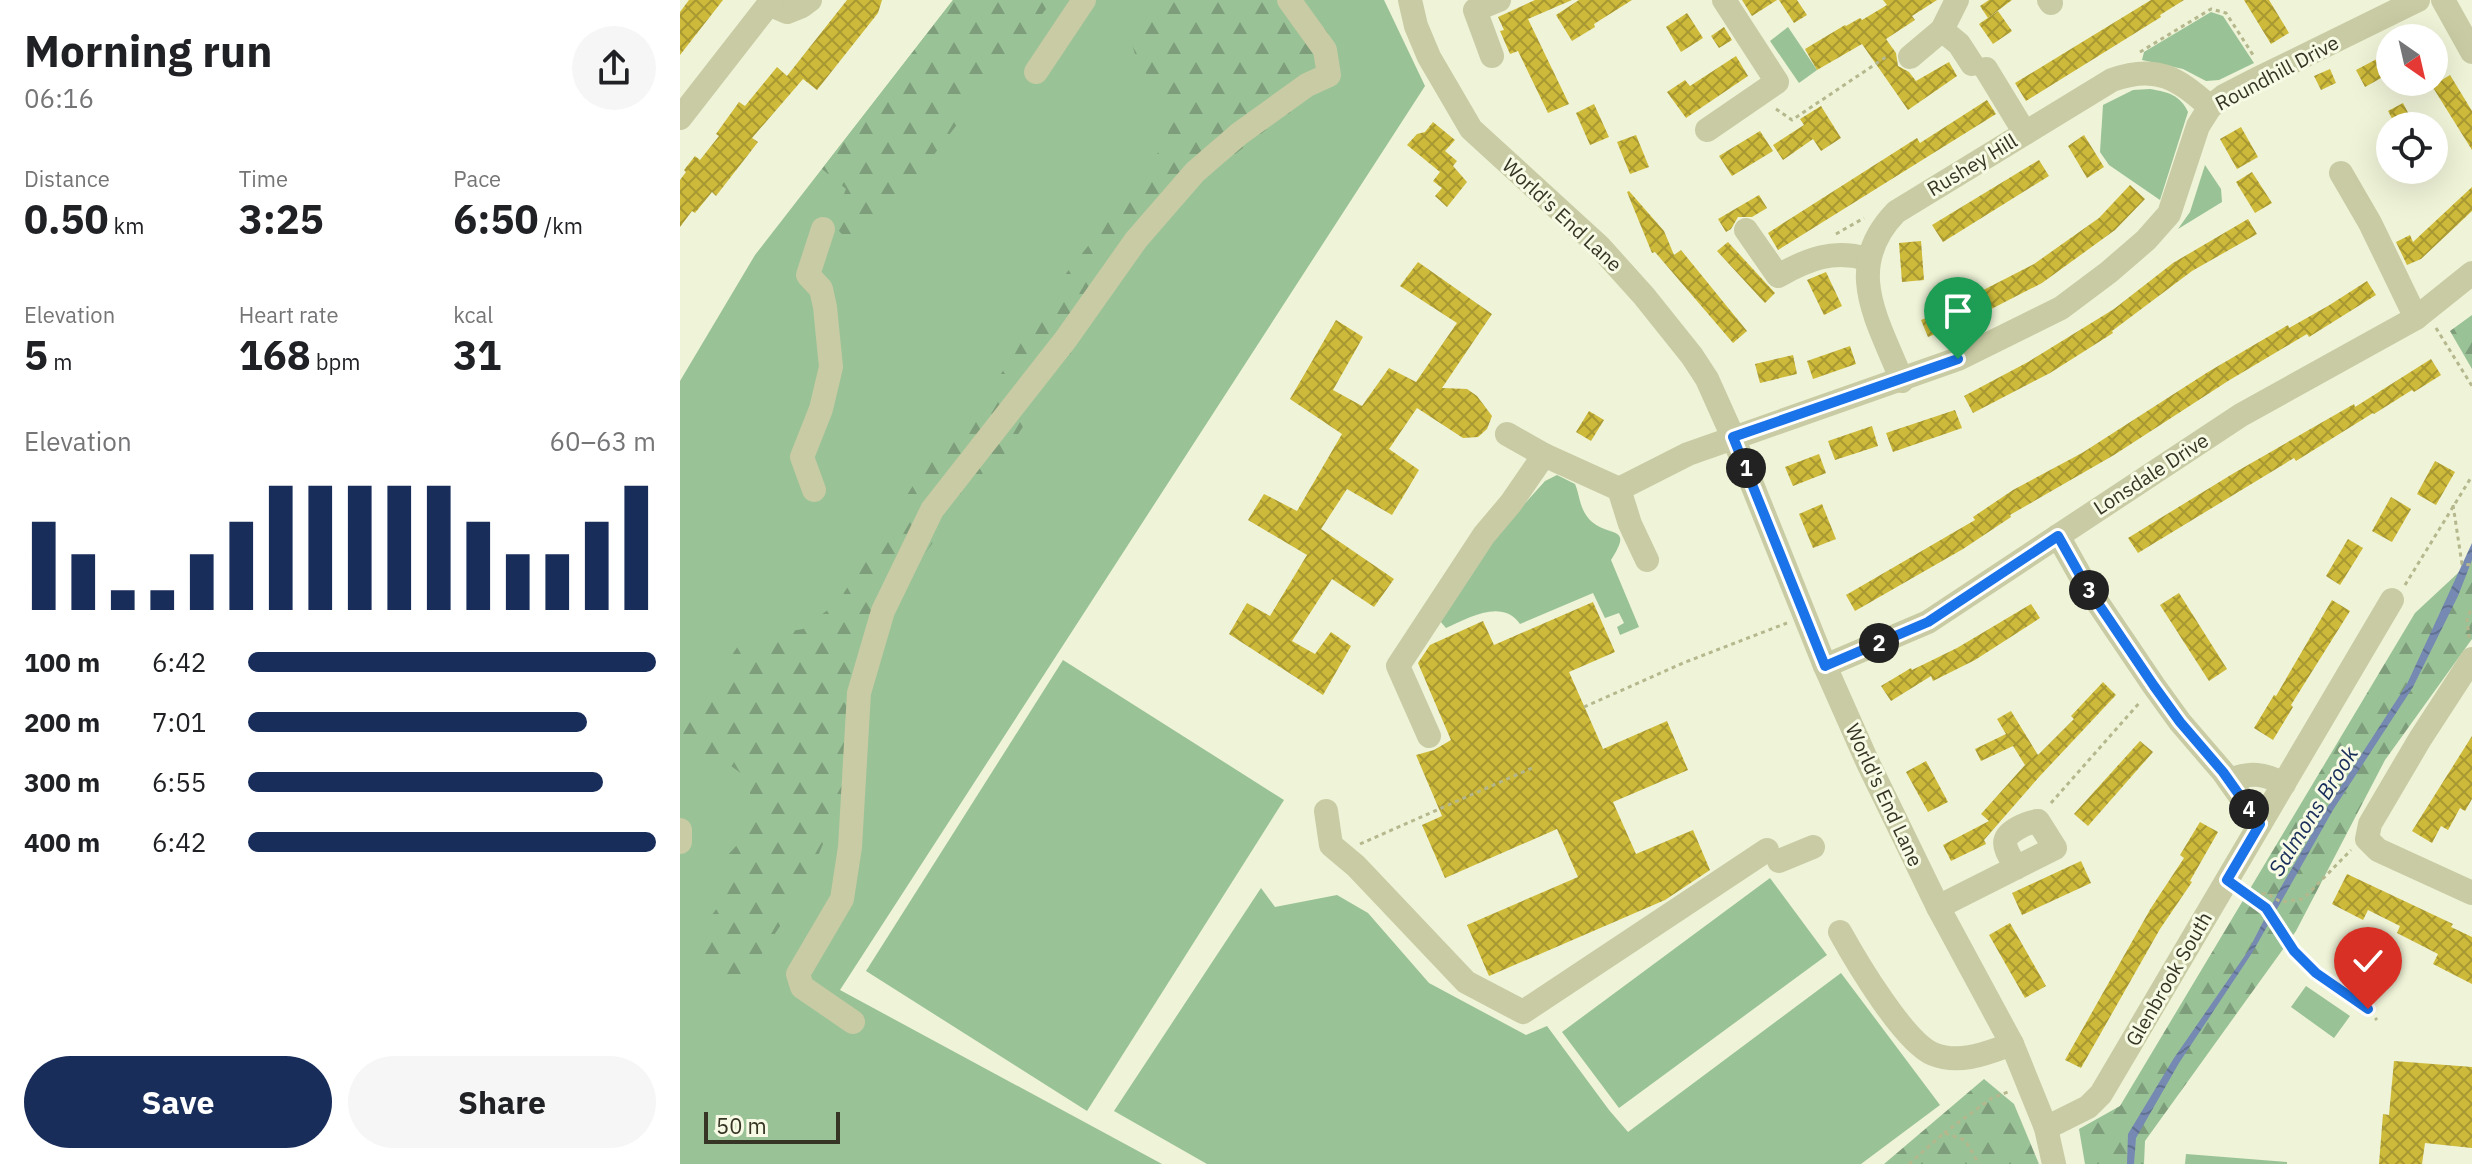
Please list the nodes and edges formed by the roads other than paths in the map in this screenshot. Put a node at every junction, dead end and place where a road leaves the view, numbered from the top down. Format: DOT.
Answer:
graph roads {
  1 [pos="810,0"];
  2 [pos="1084,0"];
  3 [pos="1289,0"];
  4 [pos="1410,0"];
  5 [pos="1499,0"];
  6 [pos="1724,0"];
  7 [pos="1957,0"];
  8 [pos="2418,0"];
  9 [pos="2443,0"];
  10 [pos="772,2"];
  11 [pos="1942,30"];
  12 [pos="2472,52"];
  13 [pos="1492,56"];
  14 [pos="1910,57"];
  15 [pos="1036,72"];
  16 [pos="2210,107"];
  17 [pos="680,118"];
  18 [pos="1707,130"];
  19 [pos="2025,133"];
  20 [pos="2341,173"];
  21 [pos="823,229"];
  22 [pos="1746,230"];
  23 [pos="1867,259"];
  24 [pos="2472,273"];
  25 [pos="2422,314"];
  26 [pos="1902,381"];
  27 [pos="1507,434"];
  28 [pos="1733,437"];
  29 [pos="1544,455"];
  30 [pos="1619,489"];
  31 [pos="814,490"];
  32 [pos="2058,536"];
  33 [pos="1647,560"];
  34 [pos="2392,600"];
  35 [pos="2471,658"];
  36 [pos="1825,666"];
  37 [pos="1429,736"];
  38 [pos="2229,780"];
  39 [pos="2284,784"];
  40 [pos="1326,811"];
  41 [pos="2038,821"];
  42 [pos="2260,824"];
  43 [pos="680,830"];
  44 [pos="680,842"];
  45 [pos="1813,847"];
  46 [pos="2472,893"];
  47 [pos="1938,907"];
  48 [pos="1840,932"];
  49 [pos="853,1022"];
  50 [pos="2012,1044"];
  51 [pos="2046,1128"];
  52 [pos="2054,1164"];
  1 -- 10 [label="street"];
  2 -- 15 [label="street"];
  3 -- 49 [label="street"];
  4 -- 28 [label="street, World's End Lane"];
  5 -- 13 [label="street"];
  6 -- 18 [label="street"];
  7 -- 11 [label="street"];
  8 -- 16 [label="street, Roundhill Drive"];
  9 -- 12 [label="street"];
  10 -- 17 [label="street"];
  11 -- 14 [label="street"];
  11 -- 19 [label="street"];
  16 -- 19 [label="street, Rushey Hill"];
  16 -- 26 [label="street, Roundhill Drive"];
  19 -- 23 [label="street, Rushey Hill"];
  20 -- 25 [label="street"];
  21 -- 31 [label="street"];
  22 -- 23 [label="street"];
  23 -- 26 [label="street"];
  24 -- 25 [label="street, Lonsdale Drive"];
  25 -- 32 [label="street, Lonsdale Drive"];
  26 -- 28 [label="street, Roundhill Drive"];
  27 -- 29 [label="street"];
  28 -- 30 [label="street, Roundhill Drive"];
  28 -- 36 [label="street, World's End Lane"];
  29 -- 30 [label="street"];
  29 -- 37 [label="street"];
  30 -- 33 [label="street"];
  32 -- 36 [label="street, Lonsdale Drive"];
  32 -- 38 [label="street"];
  34 -- 39 [label="street, Glenbrook South"];
  35 -- 46 [label="street"];
  36 -- 47 [label="street, World's End Lane"];
  38 -- 39 [label="street"];
  38 -- 42 [label="street"];
  39 -- 42 [label="street, Glenbrook South"];
  40 -- 45 [label="street"];
  41 -- 47 [label="street"];
  42 -- 51 [label="street, Glenbrook South"];
  43 -- 44 [label="street"];
  47 -- 50 [label="street, World's End Lane"];
  48 -- 50 [label="street"];
  50 -- 51 [label="street, World's End Lane"];
  51 -- 52 [label="street, World's End Lane"];
}
